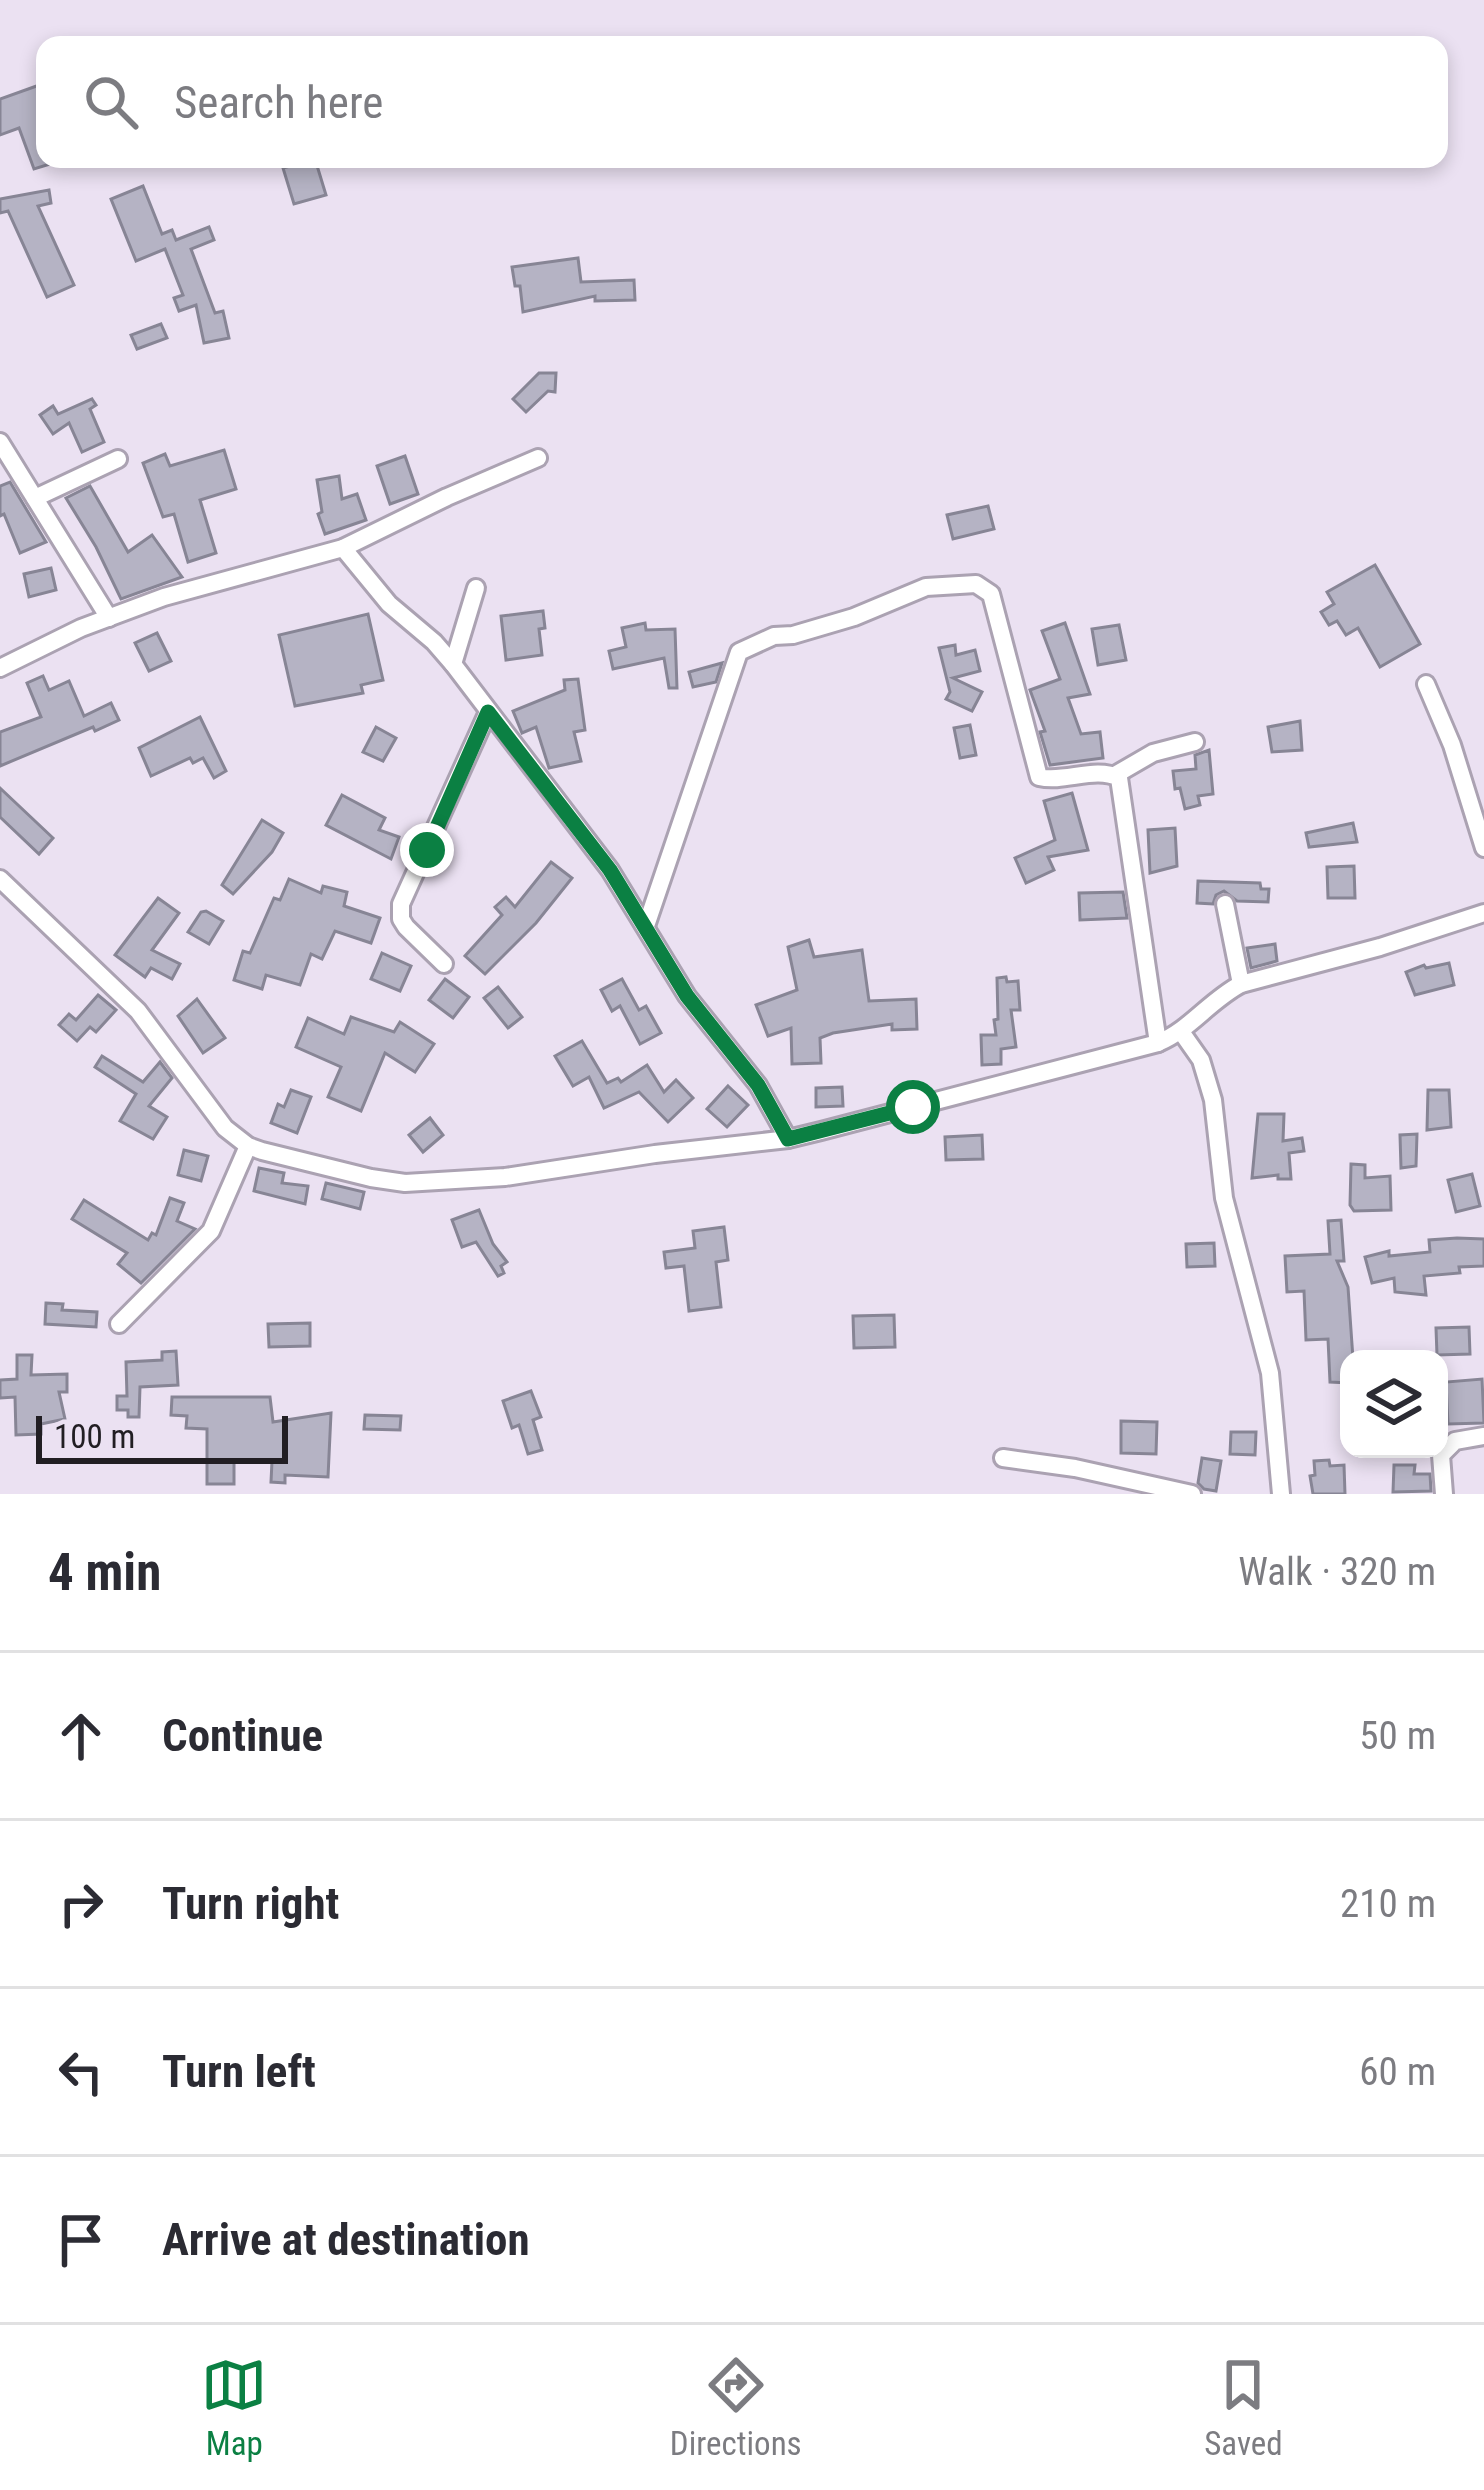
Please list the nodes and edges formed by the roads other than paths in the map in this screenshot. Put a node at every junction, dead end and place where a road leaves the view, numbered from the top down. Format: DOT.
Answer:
graph roads {
  1 [pos="0,442"];
  2 [pos="538,458"];
  3 [pos="118,459"];
  4 [pos="35,498"];
  5 [pos="343,548"];
  6 [pos="476,588"];
  7 [pos="109,618"];
  8 [pos="453,664"];
  9 [pos="0,668"];
  10 [pos="1426,684"];
  11 [pos="488,712"];
  12 [pos="1195,742"];
  13 [pos="1115,775"];
  14 [pos="1484,848"];
  15 [pos="0,879"];
  16 [pos="1226,904"];
  17 [pos="1484,913"];
  18 [pos="646,926"];
  19 [pos="444,964"];
  20 [pos="1240,984"];
  21 [pos="1182,1033"];
  22 [pos="1158,1043"];
  23 [pos="788,1139"];
  24 [pos="248,1146"];
  25 [pos="119,1324"];
  26 [pos="1484,1436"];
  27 [pos="1003,1458"];
  28 [pos="1192,1494"];
  29 [pos="1281,1494"];
  30 [pos="1444,1494"];
  1 -- 4 [label="street"];
  2 -- 5 [label="street"];
  3 -- 4 [label="street"];
  4 -- 7 [label="street"];
  5 -- 7 [label="street"];
  5 -- 8 [label="street"];
  6 -- 8 [label="street"];
  7 -- 9 [label="street"];
  8 -- 11 [label="street"];
  10 -- 14 [label="street"];
  11 -- 18 [label="street"];
  11 -- 19 [label="street"];
  12 -- 13 [label="street"];
  13 -- 18 [label="street"];
  13 -- 22 [label="street"];
  15 -- 24 [label="street"];
  16 -- 20 [label="street"];
  17 -- 20 [label="street"];
  18 -- 23 [label="street"];
  20 -- 21 [label="street"];
  21 -- 22 [label="street"];
  21 -- 29 [label="street"];
  22 -- 23 [label="street"];
  23 -- 24 [label="street"];
  24 -- 25 [label="street"];
  26 -- 30 [label="street"];
  27 -- 28 [label="street"];
}
